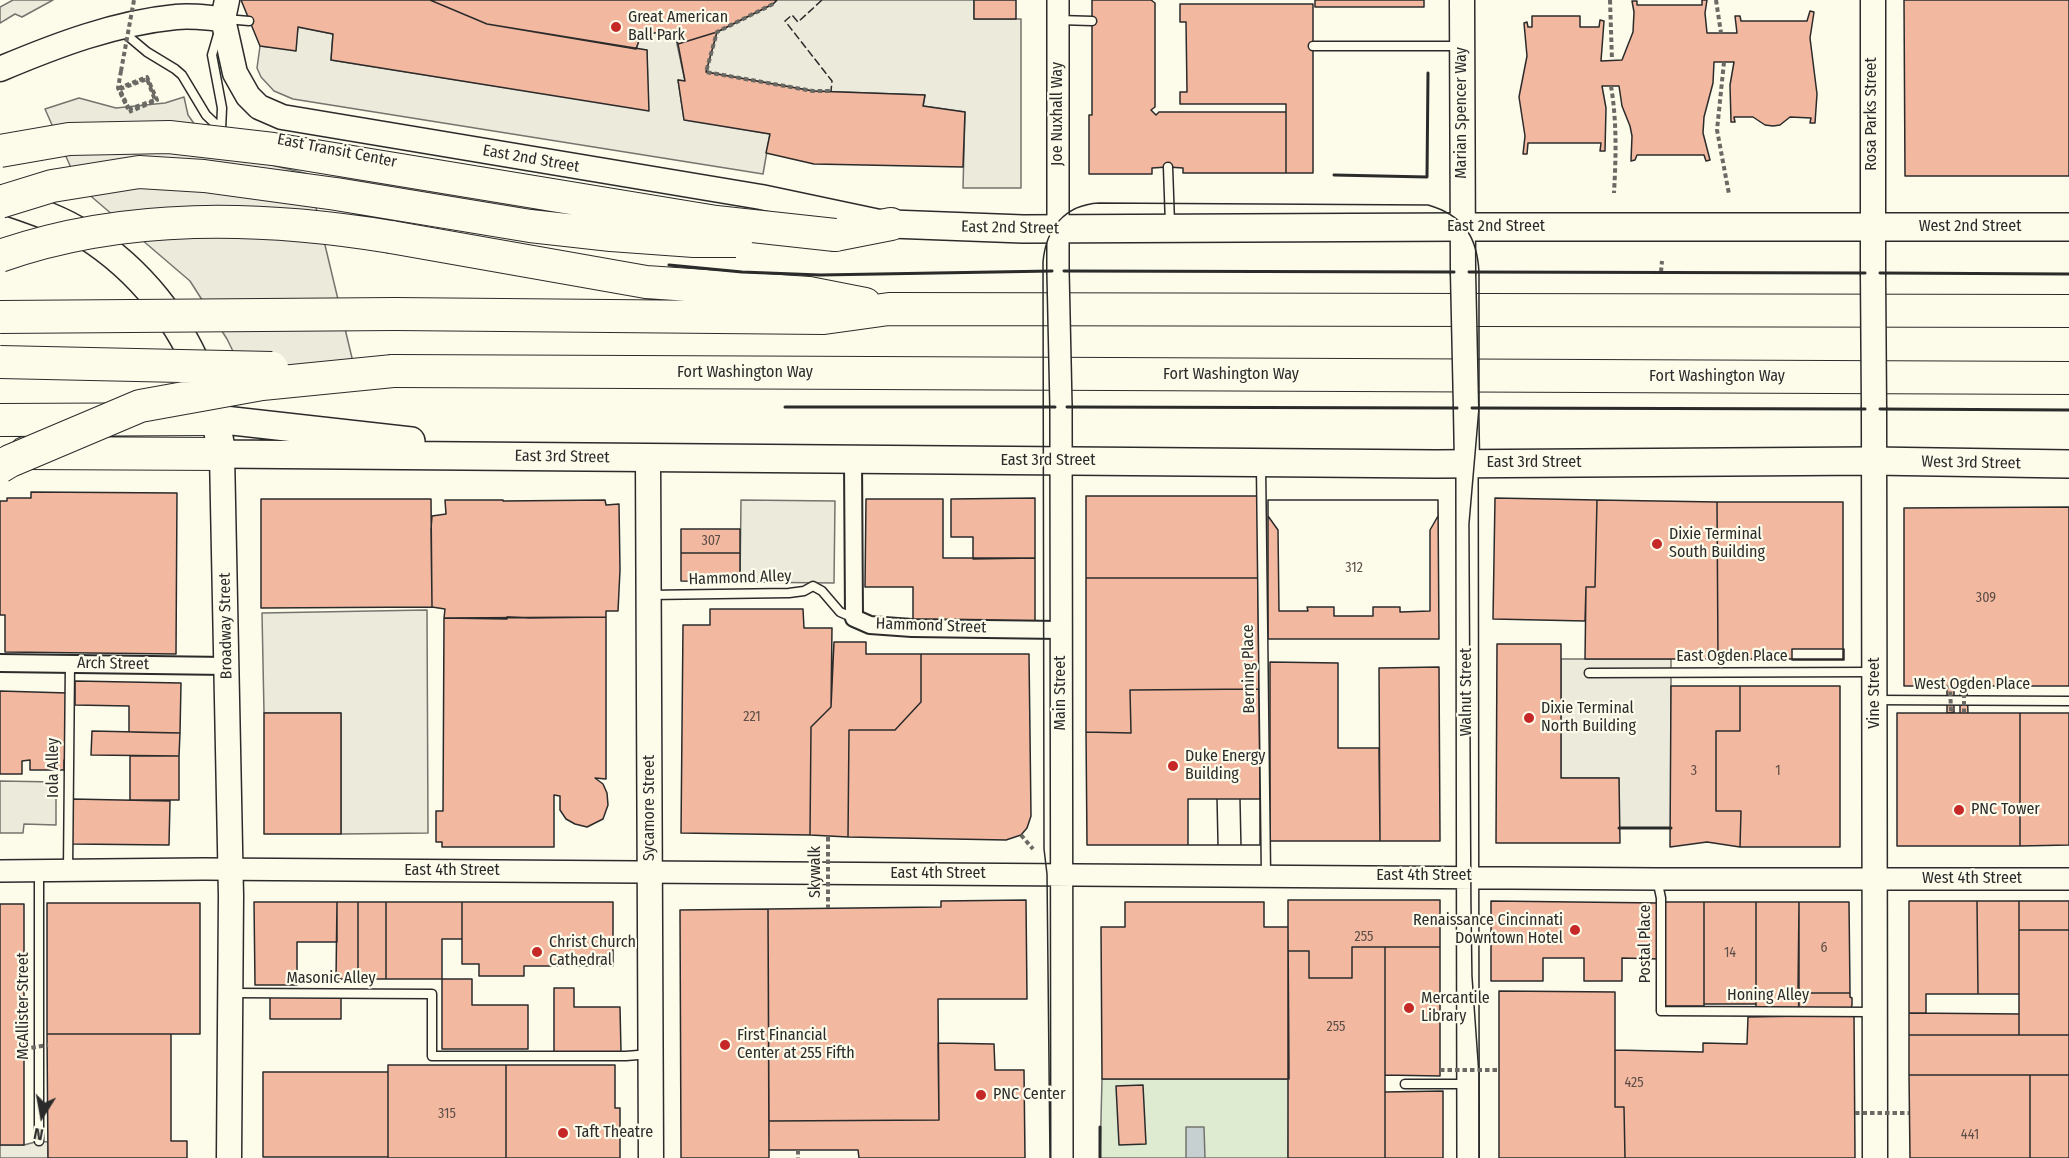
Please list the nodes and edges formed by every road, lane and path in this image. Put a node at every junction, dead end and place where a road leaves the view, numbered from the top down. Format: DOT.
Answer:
graph roads {
  1 [pos="153,0"];
  2 [pos="1462,0"];
  3 [pos="1610,0"];
  4 [pos="1716,0"];
  5 [pos="1873,0"];
  6 [pos="773,4"];
  7 [pos="225,9"];
  8 [pos="1058,10"];
  9 [pos="138,11"];
  10 [pos="249,21"];
  11 [pos="1092,21"];
  12 [pos="117,27"];
  13 [pos="1721,33"];
  14 [pos="1313,46"];
  15 [pos="1461,46"];
  16 [pos="1612,60"];
  17 [pos="1724,62"];
  18 [pos="0,69"];
  19 [pos="1611,86"];
  20 [pos="120,89"];
  21 [pos="831,91"];
  22 [pos="221,130"];
  23 [pos="0,151"];
  24 [pos="1168,168"];
  25 [pos="416,181"];
  26 [pos="1614,193"];
  27 [pos="1729,194"];
  28 [pos="0,200"];
  29 [pos="891,224"];
  30 [pos="1461,227"];
  31 [pos="1872,227"];
  32 [pos="1170,228"];
  33 [pos="2069,228"];
  34 [pos="1058,229"];
  35 [pos="836,235"];
  36 [pos="0,256"];
  37 [pos="1662,261"];
  38 [pos="1661,272"];
  39 [pos="890,309"];
  40 [pos="2069,311"];
  41 [pos="0,317"];
  42 [pos="0,362"];
  43 [pos="393,371"];
  44 [pos="2069,378"];
  45 [pos="215,419"];
  46 [pos="0,420"];
  47 [pos="0,453"];
  48 [pos="222,454"];
  49 [pos="552,457"];
  50 [pos="648,458"];
  51 [pos="853,459"];
  52 [pos="1061,461"];
  53 [pos="1874,461"];
  54 [pos="1261,462"];
  55 [pos="1467,464"];
  56 [pos="2069,464"];
  57 [pos="0,467"];
  58 [pos="649,595"];
  59 [pos="854,618"];
  60 [pos="1060,630"];
  61 [pos="0,663"];
  62 [pos="70,664"];
  63 [pos="227,666"];
  64 [pos="1875,672"];
  65 [pos="1588,673"];
  66 [pos="1950,684"];
  67 [pos="1964,686"];
  68 [pos="1875,700"];
  69 [pos="2069,701"];
  70 [pos="1951,712"];
  71 [pos="1964,712"];
  72 [pos="1022,835"];
  73 [pos="828,837"];
  74 [pos="1033,849"];
  75 [pos="231,870"];
  76 [pos="0,871"];
  77 [pos="39,871"];
  78 [pos="68,871"];
  79 [pos="650,872"];
  80 [pos="1062,874"];
  81 [pos="1266,875"];
  82 [pos="1468,876"];
  83 [pos="1875,878"];
  84 [pos="1657,879"];
  85 [pos="2069,879"];
  86 [pos="828,908"];
  87 [pos="230,993"];
  88 [pos="1661,1011"];
  89 [pos="1874,1012"];
  90 [pos="48,1045"];
  91 [pos="24,1049"];
  92 [pos="650,1054"];
  93 [pos="1440,1070"];
  94 [pos="1499,1070"];
  95 [pos="1405,1084"];
  96 [pos="1468,1084"];
  97 [pos="1855,1113"];
  98 [pos="1910,1113"];
  99 [pos="39,1142"];
  100 [pos="798,1150"];
  101 [pos="229,1158"];
  102 [pos="651,1158"];
  103 [pos="798,1158"];
  104 [pos="1062,1158"];
  105 [pos="1468,1158"];
  106 [pos="1875,1158"];
  1 -- 9 [label="main road"];
  2 -- 15 [label="main road, Marian Spencer Way"];
  3 -- 16 [label="path"];
  4 -- 13 [label="path"];
  5 -- 31 [label="main road, Rosa Parks Street"];
  6 -- 21 [label="path"];
  7 -- 9 [label="main road"];
  7 -- 10 [label="lane"];
  7 -- 22 [label="lane"];
  7 -- 29 [label="main road, East 2nd Street"];
  8 -- 11 [label="lane"];
  8 -- 34 [label="street, Joe Nuxhall Way"];
  9 -- 12 [label="main road"];
  9 -- 20 [label="path, bridge"];
  12 -- 18 [label="main road"];
  12 -- 22 [label="lane, East Transit Center"];
  14 -- 15 [label="lane"];
  15 -- 30 [label="main road, Marian Spencer Way"];
  17 -- 27 [label="path"];
  19 -- 26 [label="path"];
  22 -- 25 [label="lane, East Transit Center"];
  23 -- 35 [label="highway, bridge"];
  24 -- 32 [label="lane"];
  28 -- 35 [label="highway, bridge"];
  28 -- 45 [label="main road, Broadway Street"];
  29 -- 34 [label="main road, East 2nd Street"];
  29 -- 35 [label="highway"];
  30 -- 31 [label="main road, East 2nd Street"];
  30 -- 32 [label="main road, East 2nd Street"];
  30 -- 55 [label="main road, Walnut Street, bridge"];
  31 -- 33 [label="main road, West 2nd Street"];
  31 -- 53 [label="main road, Vine Street, bridge"];
  32 -- 34 [label="main road, East 2nd Street"];
  34 -- 52 [label="street, Main Street, bridge"];
  36 -- 39 [label="highway, bridge"];
  37 -- 38 [label="path"];
  39 -- 40 [label="highway"];
  39 -- 41 [label="highway, bridge"];
  42 -- 43 [label="highway, bridge"];
  43 -- 44 [label="highway, Fort Washington Way"];
  43 -- 57 [label="highway, bridge"];
  45 -- 46 [label="highway"];
  45 -- 48 [label="main road, Broadway Street"];
  45 -- 49 [label="main road"];
  47 -- 48 [label="highway"];
  48 -- 49 [label="main road, East 3rd Street"];
  48 -- 63 [label="main road, Broadway Street"];
  49 -- 50 [label="main road, East 3rd Street"];
  50 -- 51 [label="main road, East 3rd Street"];
  50 -- 58 [label="main road, Sycamore Street"];
  51 -- 52 [label="main road, East 3rd Street"];
  51 -- 59 [label="street, Hammond Street"];
  52 -- 54 [label="main road, East 3rd Street"];
  52 -- 60 [label="street, Main Street"];
  53 -- 55 [label="main road, East 3rd Street"];
  53 -- 56 [label="main road, West 3rd Street"];
  53 -- 64 [label="main road, Vine Street"];
  54 -- 55 [label="main road, East 3rd Street"];
  54 -- 81 [label="lane, Berning Place"];
  55 -- 82 [label="street, Walnut Street"];
  58 -- 59 [label="lane, Hammond Alley"];
  58 -- 79 [label="main road, Sycamore Street"];
  59 -- 60 [label="street, Hammond Street"];
  60 -- 80 [label="street, Main Street"];
  61 -- 62 [label="street, Arch Street"];
  62 -- 63 [label="street, Arch Street"];
  62 -- 78 [label="lane, Iola Alley"];
  63 -- 75 [label="main road, Broadway Street"];
  64 -- 65 [label="lane, East Ogden Place"];
  64 -- 68 [label="main road, Vine Street"];
  66 -- 70 [label="path, bridge"];
  67 -- 71 [label="path, bridge"];
  68 -- 69 [label="lane, West Ogden Place"];
  68 -- 83 [label="main road, Vine Street"];
  72 -- 74 [label="path"];
  73 -- 86 [label="path, Skywalk, bridge"];
  75 -- 78 [label="street, East 4th Street"];
  75 -- 79 [label="street, East 4th Street"];
  75 -- 87 [label="main road, Broadway Street"];
  76 -- 77 [label="street, East 4th Street"];
  77 -- 78 [label="street, East 4th Street"];
  77 -- 99 [label="lane, McAllister Street"];
  79 -- 80 [label="street, East 4th Street"];
  79 -- 92 [label="main road, Sycamore Street"];
  80 -- 81 [label="street, East 4th Street"];
  80 -- 104 [label="street, Main Street"];
  81 -- 82 [label="street, East 4th Street"];
  82 -- 84 [label="street, East 4th Street"];
  82 -- 96 [label="street, Walnut Street"];
  83 -- 84 [label="street, East 4th Street"];
  83 -- 85 [label="street, West 4th Street"];
  83 -- 89 [label="main road, Vine Street"];
  84 -- 88 [label="lane, Postal Place"];
  87 -- 92 [label="lane, Masonic Alley"];
  87 -- 101 [label="main road, Broadway Street"];
  88 -- 89 [label="lane, Honing Alley"];
  89 -- 106 [label="main road, Vine Street"];
  90 -- 91 [label="path, bridge"];
  92 -- 102 [label="main road, Sycamore Street"];
  93 -- 94 [label="path, bridge"];
  95 -- 96 [label="lane"];
  96 -- 105 [label="street, Walnut Street"];
  97 -- 98 [label="path, bridge"];
  100 -- 103 [label="path"];
}
